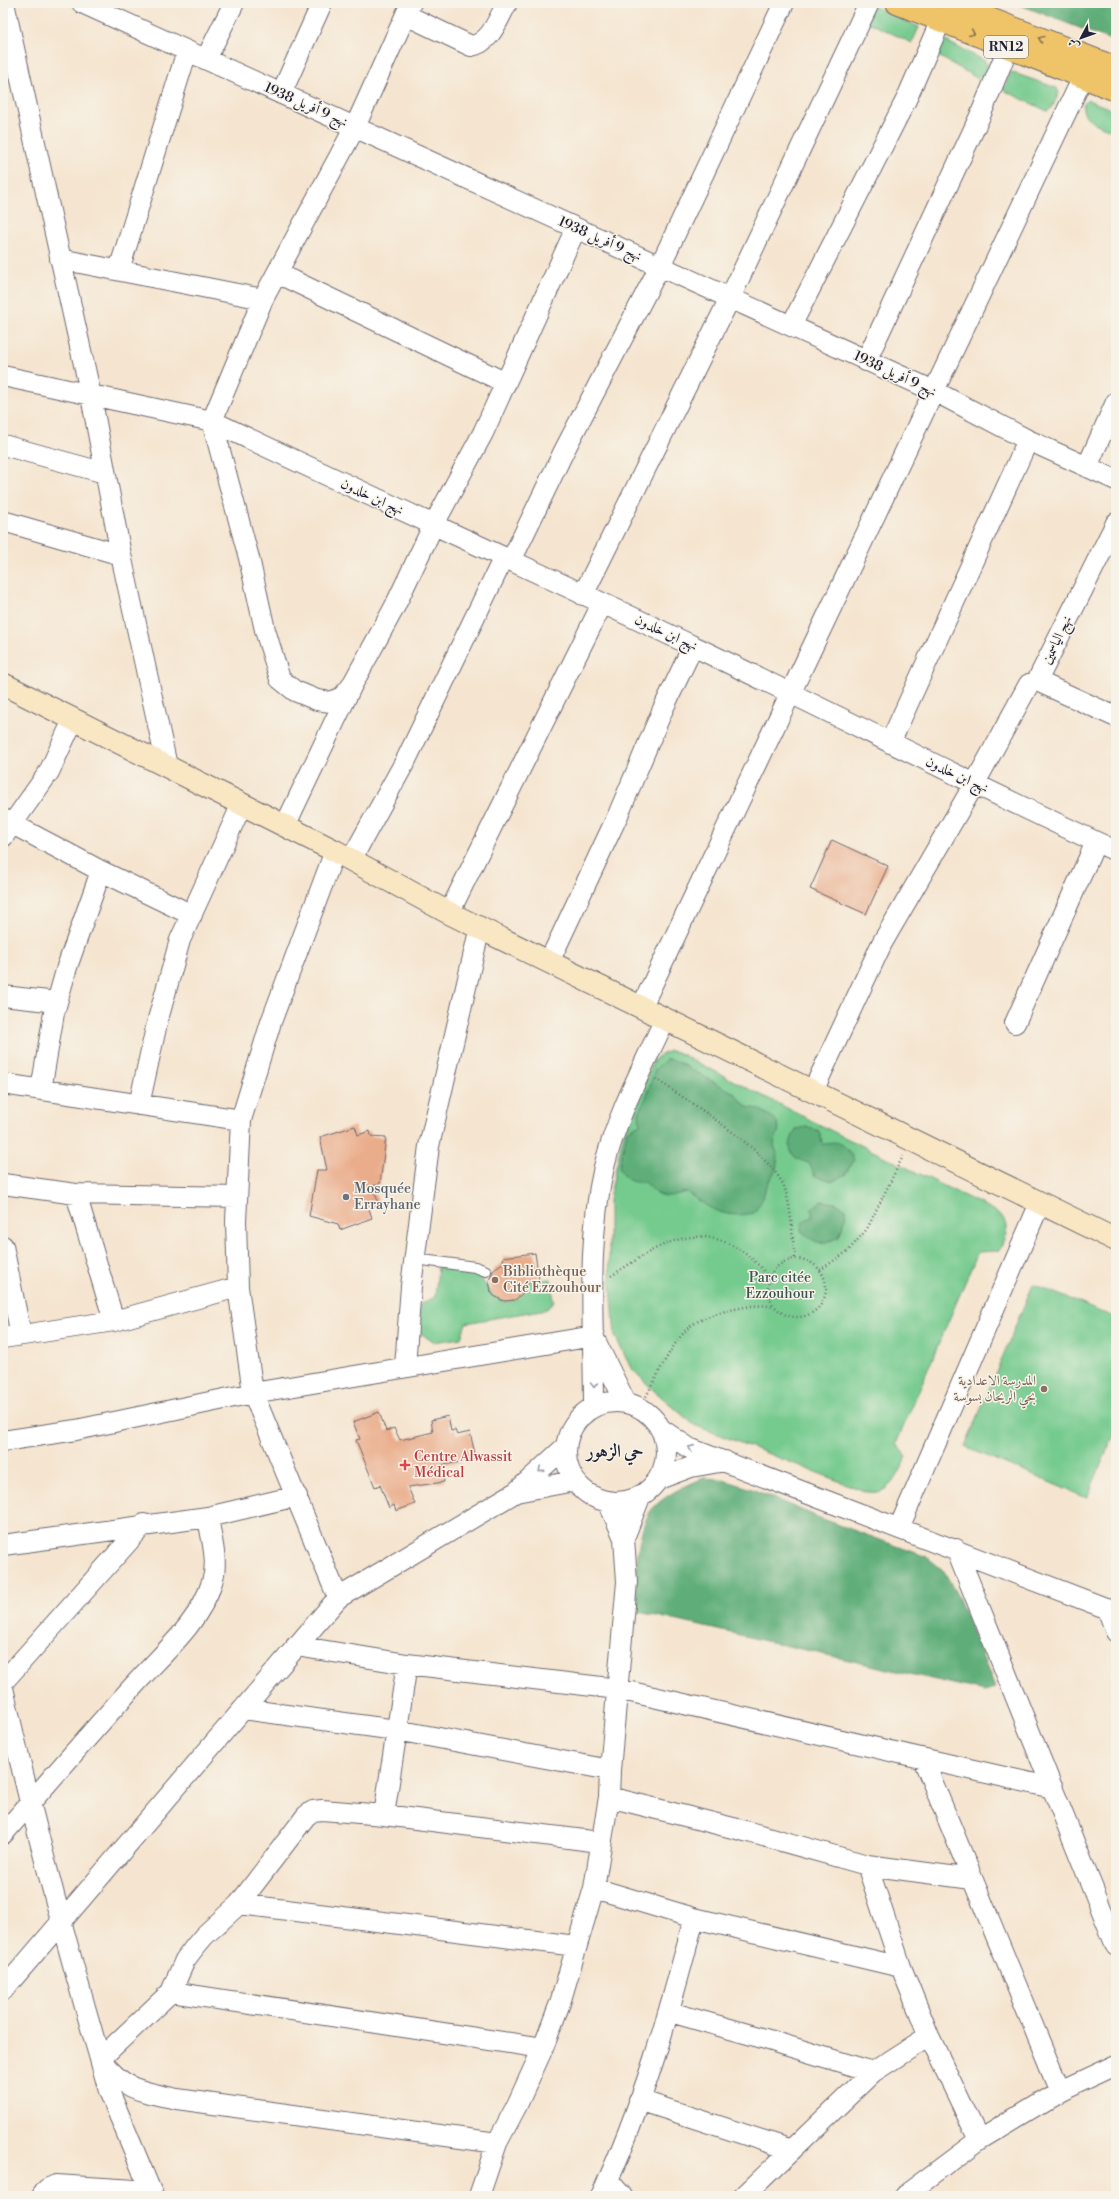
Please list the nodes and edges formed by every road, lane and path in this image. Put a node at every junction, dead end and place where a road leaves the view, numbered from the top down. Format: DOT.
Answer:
graph roads {
  1 [pos="4,3"];
  2 [pos="82,3"];
  3 [pos="234,3"];
  4 [pos="322,3"];
  5 [pos="507,3"];
  6 [pos="784,3"];
  7 [pos="869,3"];
  8 [pos="897,3"];
  9 [pos="409,9"];
  10 [pos="945,11"];
  11 [pos="1008,48"];
  12 [pos="187,51"];
  13 [pos="206,59"];
  14 [pos="1116,68"];
  15 [pos="1083,77"];
  16 [pos="1116,90"];
  17 [pos="282,94"];
  18 [pos="355,127"];
  19 [pos="576,228"];
  20 [pos="60,259"];
  21 [pos="660,266"];
  22 [pos="119,270"];
  23 [pos="277,273"];
  24 [pos="730,298"];
  25 [pos="263,299"];
  26 [pos="791,326"];
  27 [pos="866,361"];
  28 [pos="3,376"];
  29 [pos="506,383"];
  30 [pos="934,391"];
  31 [pos="91,396"];
  32 [pos="1116,402"];
  33 [pos="212,421"];
  34 [pos="1028,440"];
  35 [pos="3,445"];
  36 [pos="1087,467"];
  37 [pos="106,473"];
  38 [pos="1116,480"];
  39 [pos="3,521"];
  40 [pos="1116,523"];
  41 [pos="433,526"];
  42 [pos="121,554"];
  43 [pos="507,559"];
  44 [pos="583,595"];
  45 [pos="602,604"];
  46 [pos="693,646"];
  47 [pos="1037,681"];
  48 [pos="3,684"];
  49 [pos="352,685"];
  50 [pos="791,693"];
  51 [pos="1116,716"];
  52 [pos="73,720"];
  53 [pos="890,743"];
  54 [pos="168,766"];
  55 [pos="975,783"];
  56 [pos="242,804"];
  57 [pos="285,826"];
  58 [pos="6,827"];
  59 [pos="1096,842"];
  60 [pos="1116,851"];
  61 [pos="343,856"];
  62 [pos="101,871"];
  63 [pos="449,913"];
  64 [pos="192,915"];
  65 [pos="480,927"];
  66 [pos="549,962"];
  67 [pos="3,996"];
  68 [pos="58,1002"];
  69 [pos="642,1006"];
  70 [pos="665,1019"];
  71 [pos="1015,1023"];
  72 [pos="642,1069"];
  73 [pos="3,1084"];
  74 [pos="41,1090"];
  75 [pos="813,1091"];
  76 [pos="139,1105"];
  77 [pos="241,1120"];
  78 [pos="911,1140"];
  79 [pos="3,1184"];
  80 [pos="76,1194"];
  81 [pos="237,1197"];
  82 [pos="1040,1202"];
  83 [pos="1116,1240"];
  84 [pos="3,1246"];
  85 [pos="795,1258"];
  86 [pos="414,1259"];
  87 [pos="820,1270"];
  88 [pos="486,1271"];
  89 [pos="769,1278"];
  90 [pos="238,1287"];
  91 [pos="593,1287"];
  92 [pos="774,1307"];
  93 [pos="114,1321"];
  94 [pos="594,1336"];
  95 [pos="12,1337"];
  96 [pos="405,1367"];
  97 [pos="253,1393"];
  98 [pos="633,1405"];
  99 [pos="594,1406"];
  100 [pos="661,1430"];
  101 [pos="3,1441"];
  102 [pos="565,1448"];
  103 [pos="725,1461"];
  104 [pos="659,1479"];
  105 [pos="574,1481"];
  106 [pos="516,1492"];
  107 [pos="297,1496"];
  108 [pos="640,1497"];
  109 [pos="608,1502"];
  110 [pos="208,1516"];
  111 [pos="144,1524"];
  112 [pos="899,1528"];
  113 [pos="624,1538"];
  114 [pos="3,1545"];
  115 [pos="956,1549"];
  116 [pos="338,1598"];
  117 [pos="1112,1610"];
  118 [pos="1116,1632"];
  119 [pos="296,1646"];
  120 [pos="407,1664"];
  121 [pos="3,1682"];
  122 [pos="3,1688"];
  123 [pos="618,1689"];
  124 [pos="243,1709"];
  125 [pos="396,1730"];
  126 [pos="923,1759"];
  127 [pos="610,1770"];
  128 [pos="1053,1788"];
  129 [pos="609,1797"];
  130 [pos="29,1804"];
  131 [pos="384,1815"];
  132 [pos="3,1834"];
  133 [pos="600,1842"];
  134 [pos="867,1865"];
  135 [pos="972,1879"];
  136 [pos="594,1888"];
  137 [pos="239,1904"];
  138 [pos="694,1918"];
  139 [pos="60,1922"];
  140 [pos="1114,1938"];
  141 [pos="576,1946"];
  142 [pos="901,1967"];
  143 [pos="3,1990"];
  144 [pos="171,1992"];
  145 [pos="670,2012"];
  146 [pos="929,2036"];
  147 [pos="544,2048"];
  148 [pos="100,2059"];
  149 [pos="1116,2065"];
  150 [pos="873,2072"];
  151 [pos="1060,2091"];
  152 [pos="639,2100"];
  153 [pos="978,2140"];
  154 [pos="497,2143"];
  155 [pos="792,2150"];
  156 [pos="604,2188"];
  157 [pos="152,2194"];
  158 [pos="483,2194"];
  159 [pos="42,2196"];
  160 [pos="622,2196"];
  161 [pos="744,2196"];
  162 [pos="904,2196"];
  1 -- 20 [label="street"];
  2 -- 12 [label="street, نهج 9 أفريل 1938"];
  3 -- 13 [label="street"];
  4 -- 17 [label="street"];
  5 -- 9 [label="street"];
  6 -- 21 [label="street"];
  7 -- 24 [label="street"];
  8 -- 10 [label="highway, RN12"];
  9 -- 18 [label="street"];
  10 -- 11 [label="highway, RN12, one-way"];
  14 -- 10 [label="highway, RN12, one-way"];
  10 -- 26 [label="street"];
  11 -- 15 [label="highway, RN12"];
  11 -- 27 [label="street"];
  12 -- 13 [label="street, نهج 9 أفريل 1938"];
  12 -- 22 [label="street"];
  13 -- 17 [label="street, نهج 9 أفريل 1938"];
  15 -- 16 [label="highway, RN12"];
  15 -- 30 [label="street"];
  17 -- 18 [label="street, نهج 9 أفريل 1938"];
  18 -- 19 [label="street, نهج 9 أفريل 1938"];
  18 -- 23 [label="street"];
  19 -- 21 [label="street, نهج 9 أفريل 1938"];
  19 -- 29 [label="street"];
  20 -- 22 [label="street"];
  20 -- 31 [label="street"];
  21 -- 24 [label="street, نهج 9 أفريل 1938"];
  21 -- 43 [label="street"];
  22 -- 25 [label="street"];
  23 -- 25 [label="street"];
  23 -- 29 [label="street"];
  24 -- 26 [label="street, نهج 9 أفريل 1938"];
  24 -- 44 [label="street"];
  25 -- 33 [label="street"];
  26 -- 27 [label="street, نهج 9 أفريل 1938"];
  27 -- 30 [label="street, نهج 9 أفريل 1938"];
  28 -- 31 [label="street, نهج ابن خلدون"];
  29 -- 41 [label="street"];
  30 -- 34 [label="street, نهج 9 أفريل 1938"];
  30 -- 50 [label="street"];
  31 -- 33 [label="street, نهج ابن خلدون"];
  31 -- 37 [label="street"];
  32 -- 36 [label="street"];
  33 -- 41 [label="street, نهج ابن خلدون"];
  33 -- 49 [label="street"];
  34 -- 36 [label="street, نهج 9 أفريل 1938"];
  34 -- 53 [label="street"];
  35 -- 37 [label="street"];
  36 -- 38 [label="street, نهج 9 أفريل 1938"];
  37 -- 42 [label="street"];
  39 -- 42 [label="street"];
  40 -- 47 [label="street, نهج الياسمين"];
  41 -- 43 [label="street, نهج ابن خلدون"];
  41 -- 49 [label="street"];
  42 -- 54 [label="street"];
  43 -- 44 [label="street, نهج ابن خلدون"];
  43 -- 61 [label="street"];
  44 -- 45 [label="street, نهج ابن خلدون"];
  45 -- 46 [label="street, نهج ابن خلدون"];
  45 -- 63 [label="street"];
  46 -- 50 [label="street, نهج ابن خلدون"];
  46 -- 66 [label="street"];
  47 -- 51 [label="street, نهج الياسمين"];
  47 -- 55 [label="street"];
  48 -- 52 [label="street"];
  49 -- 57 [label="street"];
  50 -- 53 [label="street, نهج ابن خلدون"];
  50 -- 69 [label="street"];
  52 -- 54 [label="street"];
  52 -- 58 [label="street"];
  53 -- 55 [label="street, نهج ابن خلدون"];
  54 -- 56 [label="street"];
  55 -- 59 [label="street, نهج ابن خلدون"];
  55 -- 75 [label="street"];
  56 -- 57 [label="street"];
  56 -- 64 [label="street"];
  57 -- 61 [label="street"];
  58 -- 62 [label="street"];
  59 -- 60 [label="street, نهج ابن خلدون"];
  59 -- 71 [label="street"];
  61 -- 63 [label="street"];
  61 -- 77 [label="street"];
  62 -- 64 [label="street"];
  62 -- 68 [label="street"];
  63 -- 65 [label="street"];
  64 -- 76 [label="street"];
  65 -- 66 [label="street"];
  65 -- 86 [label="street"];
  66 -- 69 [label="street"];
  67 -- 68 [label="street"];
  68 -- 74 [label="street"];
  69 -- 70 [label="street"];
  70 -- 72 [label="street"];
  70 -- 75 [label="street"];
  72 -- 85 [label="path"];
  72 -- 91 [label="street"];
  73 -- 74 [label="street"];
  74 -- 76 [label="street"];
  75 -- 78 [label="street"];
  76 -- 77 [label="street"];
  77 -- 81 [label="street"];
  78 -- 82 [label="street"];
  78 -- 87 [label="path"];
  79 -- 80 [label="street"];
  80 -- 81 [label="street"];
  80 -- 93 [label="street"];
  81 -- 90 [label="street"];
  82 -- 83 [label="street"];
  82 -- 112 [label="street"];
  84 -- 95 [label="street"];
  85 -- 87 [label="path"];
  85 -- 89 [label="path"];
  86 -- 88 [label="lane"];
  86 -- 96 [label="street"];
  87 -- 92 [label="path"];
  89 -- 91 [label="path"];
  89 -- 92 [label="path"];
  90 -- 93 [label="street"];
  90 -- 97 [label="street"];
  91 -- 94 [label="street"];
  92 -- 98 [label="path"];
  93 -- 95 [label="street"];
  94 -- 96 [label="street"];
  94 -- 98 [label="street"];
  94 -- 99 [label="street, one-way"];
  96 -- 97 [label="street"];
  97 -- 101 [label="street"];
  97 -- 107 [label="street"];
  98 -- 99 [label="street"];
  98 -- 100 [label="street"];
  99 -- 102 [label="street"];
  103 -- 100 [label="street, one-way"];
  100 -- 104 [label="street"];
  102 -- 105 [label="street"];
  102 -- 106 [label="street, one-way"];
  103 -- 104 [label="street"];
  103 -- 112 [label="street"];
  104 -- 108 [label="street"];
  105 -- 106 [label="street"];
  105 -- 109 [label="street"];
  106 -- 116 [label="street"];
  107 -- 110 [label="street"];
  107 -- 116 [label="street"];
  108 -- 109 [label="street"];
  108 -- 113 [label="street"];
  109 -- 113 [label="street"];
  110 -- 111 [label="street"];
  110 -- 130 [label="street"];
  111 -- 114 [label="street"];
  111 -- 121 [label="street"];
  112 -- 115 [label="street"];
  113 -- 123 [label="street"];
  115 -- 117 [label="street"];
  115 -- 128 [label="street"];
  116 -- 119 [label="street"];
  117 -- 118 [label="street"];
  119 -- 120 [label="street"];
  119 -- 124 [label="street"];
  120 -- 123 [label="street"];
  120 -- 125 [label="street"];
  122 -- 130 [label="street"];
  123 -- 126 [label="street"];
  123 -- 127 [label="street"];
  124 -- 125 [label="street"];
  124 -- 139 [label="street"];
  125 -- 127 [label="street"];
  125 -- 131 [label="street"];
  126 -- 128 [label="street"];
  126 -- 135 [label="street"];
  127 -- 129 [label="street"];
  128 -- 140 [label="street"];
  129 -- 133 [label="street"];
  129 -- 134 [label="street"];
  130 -- 132 [label="street"];
  130 -- 139 [label="street"];
  131 -- 133 [label="street"];
  131 -- 137 [label="street"];
  133 -- 136 [label="street"];
  134 -- 135 [label="street"];
  134 -- 142 [label="street"];
  135 -- 151 [label="street"];
  136 -- 138 [label="street"];
  136 -- 141 [label="street"];
  137 -- 141 [label="street"];
  137 -- 144 [label="street"];
  138 -- 142 [label="street"];
  138 -- 145 [label="street"];
  139 -- 143 [label="street"];
  139 -- 148 [label="street"];
  141 -- 147 [label="street"];
  142 -- 146 [label="street"];
  144 -- 147 [label="street"];
  144 -- 148 [label="street"];
  145 -- 150 [label="street"];
  145 -- 152 [label="street"];
  146 -- 150 [label="street"];
  146 -- 153 [label="street"];
  147 -- 154 [label="street"];
  148 -- 154 [label="street"];
  148 -- 157 [label="street"];
  149 -- 151 [label="street"];
  150 -- 155 [label="street"];
  151 -- 153 [label="street"];
  152 -- 155 [label="street"];
  152 -- 156 [label="street"];
  153 -- 162 [label="street"];
  154 -- 158 [label="street"];
  155 -- 161 [label="street"];
  156 -- 160 [label="street"];
  157 -- 159 [label="street"];
}
